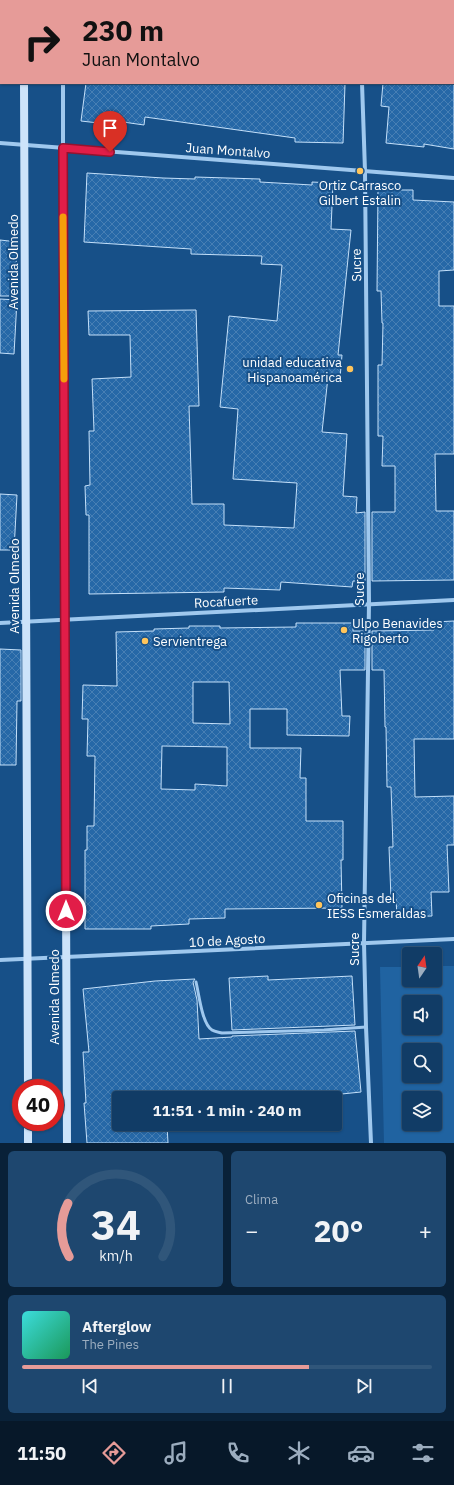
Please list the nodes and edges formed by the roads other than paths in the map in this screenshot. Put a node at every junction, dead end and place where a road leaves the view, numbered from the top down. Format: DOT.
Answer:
graph roads {
  1 [pos="24,84"];
  2 [pos="63,84"];
  3 [pos="362,84"];
  4 [pos="0,143"];
  5 [pos="24,145"];
  6 [pos="63,148"];
  7 [pos="365,171"];
  8 [pos="454,178"];
  9 [pos="454,600"];
  10 [pos="369,603"];
  11 [pos="64,619"];
  12 [pos="26,621"];
  13 [pos="0,623"];
  14 [pos="454,939"];
  15 [pos="364,943"];
  16 [pos="66,957"];
  17 [pos="27,959"];
  18 [pos="0,960"];
  19 [pos="196,982"];
  20 [pos="366,1027"];
  21 [pos="28,1079"];
  22 [pos="28,1131"];
  23 [pos="28,1143"];
  24 [pos="67,1143"];
  25 [pos="371,1143"];
  1 -- 5 [label="street, Avenida Olmedo"];
  2 -- 6 [label="street, Avenida Olmedo"];
  3 -- 7 [label="street, Sucre"];
  4 -- 5 [label="street, Juan Montalvo"];
  5 -- 6 [label="street, Juan Montalvo"];
  5 -- 12 [label="street, Avenida Olmedo"];
  6 -- 7 [label="street, Juan Montalvo"];
  6 -- 11 [label="street, Avenida Olmedo"];
  7 -- 8 [label="street, Juan Montalvo"];
  7 -- 10 [label="street, Sucre"];
  9 -- 10 [label="street, Rocafuerte"];
  10 -- 11 [label="street, Rocafuerte"];
  10 -- 15 [label="street, Sucre"];
  11 -- 12 [label="street, Rocafuerte"];
  11 -- 16 [label="street, Avenida Olmedo"];
  12 -- 13 [label="street, Rocafuerte"];
  12 -- 17 [label="street, Avenida Olmedo"];
  14 -- 15 [label="street, 10 de Agosto"];
  15 -- 16 [label="street, 10 de Agosto"];
  15 -- 20 [label="street, Sucre"];
  16 -- 17 [label="street, 10 de Agosto"];
  16 -- 24 [label="street, Avenida Olmedo"];
  17 -- 18 [label="street, 10 de Agosto"];
  17 -- 21 [label="street, Avenida Olmedo"];
  19 -- 20 [label="lane"];
  20 -- 25 [label="street, Sucre"];
  22 -- 23 [label="street"];
}
